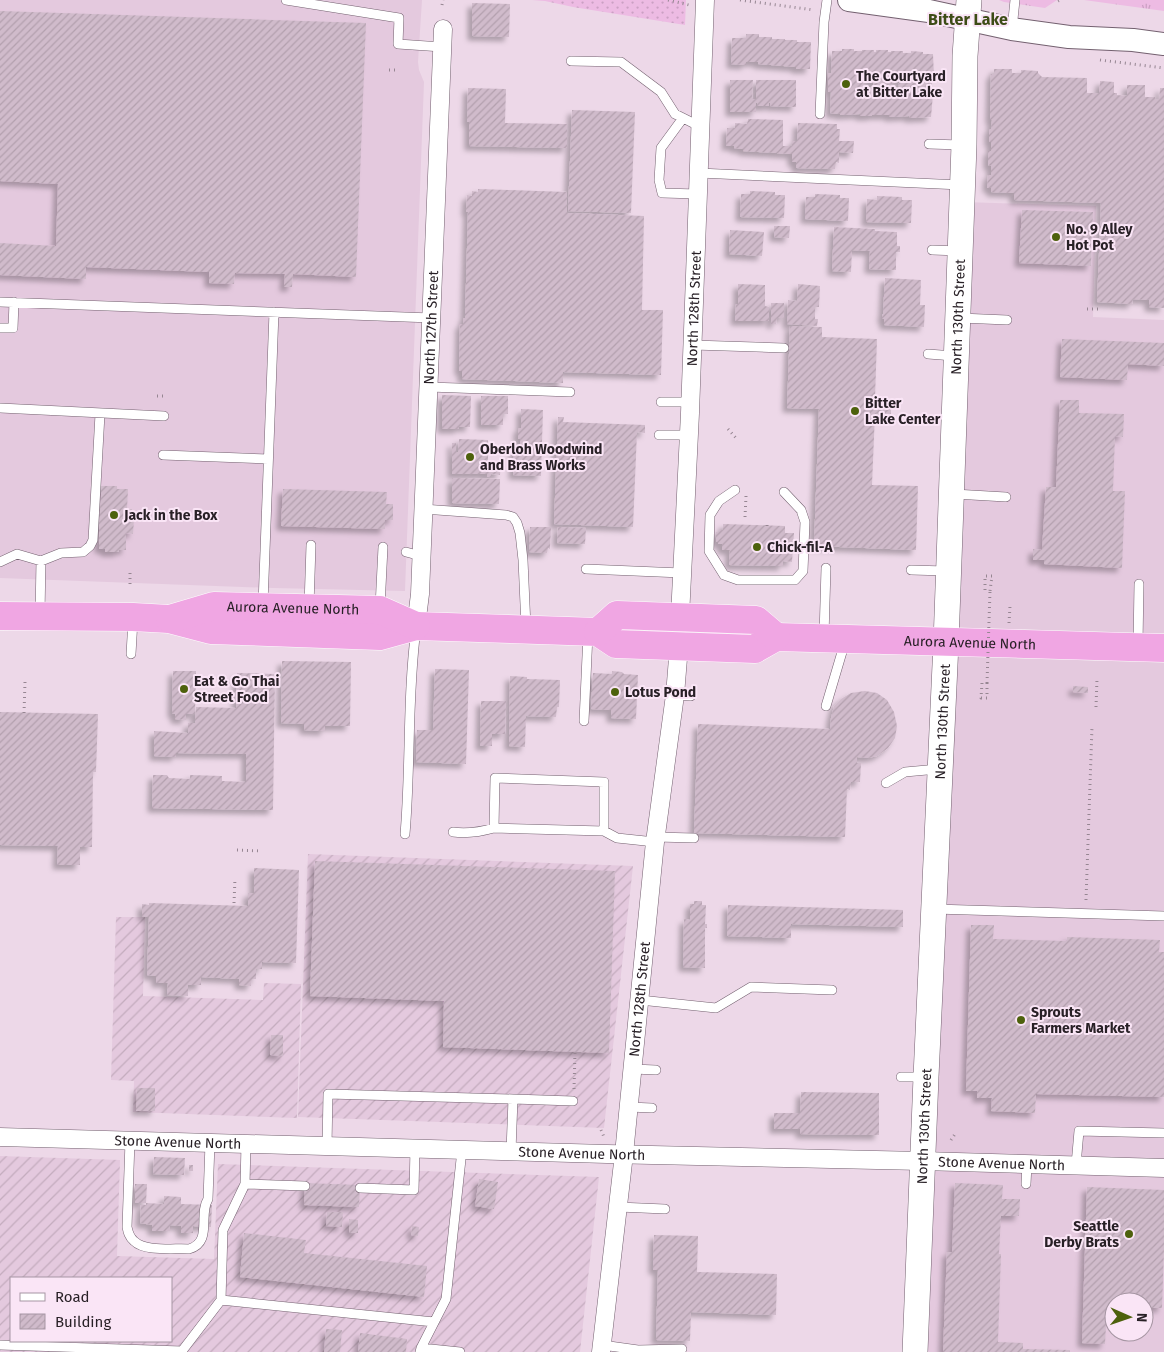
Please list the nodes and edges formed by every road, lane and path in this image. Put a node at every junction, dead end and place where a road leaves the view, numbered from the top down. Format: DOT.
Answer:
graph roads {
  1 [pos="286,0"];
  2 [pos="443,0"];
  3 [pos="668,0"];
  4 [pos="705,0"];
  5 [pos="827,0"];
  6 [pos="849,0"];
  7 [pos="1015,0"];
  8 [pos="442,5"];
  9 [pos="688,5"];
  10 [pos="969,9"];
  11 [pos="443,29"];
  12 [pos="1012,29"];
  13 [pos="1164,44"];
  14 [pos="442,47"];
  15 [pos="571,61"];
  16 [pos="389,70"];
  17 [pos="397,70"];
  18 [pos="820,114"];
  19 [pos="683,118"];
  20 [pos="701,127"];
  21 [pos="929,144"];
  22 [pos="964,145"];
  23 [pos="699,173"];
  24 [pos="963,185"];
  25 [pos="698,194"];
  26 [pos="932,250"];
  27 [pos="960,251"];
  28 [pos="0,302"];
  29 [pos="14,302"];
  30 [pos="1087,309"];
  31 [pos="1098,309"];
  32 [pos="274,312"];
  33 [pos="432,318"];
  34 [pos="957,318"];
  35 [pos="1007,320"];
  36 [pos="0,328"];
  37 [pos="692,344"];
  38 [pos="784,348"];
  39 [pos="928,354"];
  40 [pos="957,356"];
  41 [pos="429,387"];
  42 [pos="570,392"];
  43 [pos="157,396"];
  44 [pos="165,396"];
  45 [pos="661,402"];
  46 [pos="690,402"];
  47 [pos="0,408"];
  48 [pos="100,414"];
  49 [pos="164,416"];
  50 [pos="728,429"];
  51 [pos="659,435"];
  52 [pos="689,435"];
  53 [pos="737,439"];
  54 [pos="163,455"];
  55 [pos="268,459"];
  56 [pos="735,490"];
  57 [pos="784,492"];
  58 [pos="952,494"];
  59 [pos="1006,497"];
  60 [pos="746,502"];
  61 [pos="423,509"];
  62 [pos="745,517"];
  63 [pos="311,545"];
  64 [pos="383,547"];
  65 [pos="41,561"];
  66 [pos="0,562"];
  67 [pos="826,568"];
  68 [pos="586,569"];
  69 [pos="911,570"];
  70 [pos="949,572"];
  71 [pos="130,573"];
  72 [pos="682,573"];
  73 [pos="130,584"];
  74 [pos="1140,584"];
  75 [pos="984,590"];
  76 [pos="263,608"];
  77 [pos="309,609"];
  78 [pos="380,610"];
  79 [pos="0,616"];
  80 [pos="40,617"];
  81 [pos="133,617"];
  82 [pos="680,617"];
  83 [pos="170,619"];
  84 [pos="416,626"];
  85 [pos="526,630"];
  86 [pos="593,632"];
  87 [pos="776,638"];
  88 [pos="835,639"];
  89 [pos="946,643"];
  90 [pos="679,646"];
  91 [pos="1151,648"];
  92 [pos="131,654"];
  93 [pos="1097,679"];
  94 [pos="25,682"];
  95 [pos="982,683"];
  96 [pos="826,706"];
  97 [pos="1096,707"];
  98 [pos="24,713"];
  99 [pos="584,720"];
  100 [pos="1092,727"];
  101 [pos="941,768"];
  102 [pos="886,783"];
  103 [pos="494,828"];
  104 [pos="604,831"];
  105 [pos="453,832"];
  106 [pos="405,834"];
  107 [pos="694,838"];
  108 [pos="656,840"];
  109 [pos="237,850"];
  110 [pos="248,851"];
  111 [pos="261,851"];
  112 [pos="248,858"];
  113 [pos="235,878"];
  114 [pos="1086,900"];
  115 [pos="234,903"];
  116 [pos="934,909"];
  117 [pos="1164,916"];
  118 [pos="832,990"];
  119 [pos="640,1000"];
  120 [pos="575,1052"];
  121 [pos="633,1068"];
  122 [pos="656,1070"];
  123 [pos="901,1077"];
  124 [pos="926,1077"];
  125 [pos="513,1099"];
  126 [pos="573,1101"];
  127 [pos="628,1107"];
  128 [pos="652,1108"];
  129 [pos="601,1130"];
  130 [pos="1164,1133"];
  131 [pos="955,1134"];
  132 [pos="0,1137"];
  133 [pos="604,1137"];
  134 [pos="951,1140"];
  135 [pos="130,1141"];
  136 [pos="210,1143"];
  137 [pos="246,1144"];
  138 [pos="327,1146"];
  139 [pos="415,1148"];
  140 [pos="462,1150"];
  141 [pos="511,1151"];
  142 [pos="624,1154"];
  143 [pos="922,1160"];
  144 [pos="1027,1164"];
  145 [pos="1076,1165"];
  146 [pos="1164,1168"];
  147 [pos="245,1184"];
  148 [pos="1026,1184"];
  149 [pos="305,1186"];
  150 [pos="360,1188"];
  151 [pos="618,1208"];
  152 [pos="665,1209"];
  153 [pos="221,1300"];
  154 [pos="434,1322"];
  155 [pos="0,1345"];
  156 [pos="602,1349"];
  157 [pos="682,1349"];
  158 [pos="123,1350"];
  159 [pos="420,1350"];
  160 [pos="182,1351"];
  161 [pos="460,1352"];
  162 [pos="915,1352"];
  1 -- 14 [label="lane"];
  2 -- 8 [label="path"];
  3 -- 9 [label="path"];
  4 -- 20 [label="street, North 128th Street"];
  5 -- 18 [label="lane"];
  6 -- 10 [label="street"];
  7 -- 12 [label="lane"];
  10 -- 12 [label="street"];
  10 -- 22 [label="main road, North 130th Street"];
  11 -- 14 [label="street, North 127th Street"];
  12 -- 13 [label="street"];
  14 -- 33 [label="street, North 127th Street"];
  15 -- 19 [label="lane"];
  16 -- 17 [label="path"];
  19 -- 20 [label="lane"];
  19 -- 25 [label="lane"];
  20 -- 23 [label="street, North 128th Street"];
  21 -- 22 [label="lane"];
  22 -- 24 [label="main road, North 130th Street"];
  23 -- 24 [label="lane"];
  23 -- 25 [label="street, North 128th Street"];
  24 -- 27 [label="main road, North 130th Street"];
  25 -- 37 [label="street, North 128th Street"];
  26 -- 27 [label="lane"];
  27 -- 34 [label="main road, North 130th Street"];
  28 -- 29 [label="lane"];
  29 -- 32 [label="lane"];
  29 -- 36 [label="lane"];
  30 -- 31 [label="path"];
  32 -- 33 [label="lane"];
  32 -- 55 [label="lane"];
  33 -- 41 [label="street, North 127th Street"];
  34 -- 35 [label="lane"];
  34 -- 40 [label="main road, North 130th Street"];
  37 -- 38 [label="lane"];
  37 -- 46 [label="street, North 128th Street"];
  39 -- 40 [label="lane"];
  40 -- 58 [label="main road, North 130th Street"];
  41 -- 42 [label="lane"];
  41 -- 61 [label="street, North 127th Street"];
  43 -- 44 [label="path"];
  45 -- 46 [label="lane"];
  46 -- 52 [label="street, North 128th Street"];
  47 -- 48 [label="lane"];
  48 -- 49 [label="lane"];
  48 -- 65 [label="lane"];
  50 -- 53 [label="path"];
  51 -- 52 [label="lane"];
  52 -- 72 [label="street, North 128th Street"];
  54 -- 55 [label="lane"];
  55 -- 76 [label="lane"];
  56 -- 57 [label="lane"];
  58 -- 59 [label="lane"];
  58 -- 70 [label="main road, North 130th Street"];
  60 -- 62 [label="path"];
  61 -- 84 [label="street, North 127th Street"];
  61 -- 85 [label="lane"];
  63 -- 77 [label="lane"];
  64 -- 78 [label="lane"];
  65 -- 66 [label="lane"];
  65 -- 80 [label="lane"];
  67 -- 88 [label="lane"];
  68 -- 72 [label="lane"];
  69 -- 70 [label="lane"];
  70 -- 89 [label="main road, North 130th Street"];
  71 -- 73 [label="path"];
  72 -- 82 [label="street, North 128th Street"];
  74 -- 91 [label="lane"];
  75 -- 95 [label="path, bridge"];
  76 -- 77 [label="highway, Aurora Avenue North"];
  76 -- 83 [label="highway, Aurora Avenue North"];
  77 -- 78 [label="highway, Aurora Avenue North"];
  78 -- 84 [label="highway, Aurora Avenue North"];
  79 -- 80 [label="highway, Aurora Avenue North"];
  80 -- 81 [label="highway, Aurora Avenue North"];
  81 -- 83 [label="highway, Aurora Avenue North"];
  81 -- 92 [label="lane"];
  82 -- 86 [label="highway"];
  82 -- 87 [label="highway"];
  83 -- 84 [label="highway, Aurora Avenue North"];
  84 -- 85 [label="highway, Aurora Avenue North"];
  84 -- 106 [label="lane"];
  85 -- 86 [label="highway, Aurora Avenue North"];
  86 -- 90 [label="highway, Aurora Avenue North"];
  86 -- 99 [label="lane"];
  87 -- 88 [label="highway, Aurora Avenue North"];
  87 -- 90 [label="highway, Aurora Avenue North"];
  88 -- 89 [label="highway, Aurora Avenue North"];
  88 -- 96 [label="lane"];
  89 -- 91 [label="highway, Aurora Avenue North"];
  89 -- 101 [label="main road, North 130th Street"];
  90 -- 108 [label="street, North 128th Street"];
  93 -- 97 [label="path"];
  94 -- 98 [label="path"];
  100 -- 114 [label="path"];
  101 -- 102 [label="lane"];
  101 -- 116 [label="main road, North 130th Street"];
  103 -- 104 [label="lane"];
  103 -- 104 [label="lane"];
  103 -- 105 [label="lane"];
  104 -- 108 [label="lane"];
  107 -- 108 [label="lane"];
  108 -- 119 [label="street, North 128th Street"];
  109 -- 110 [label="path"];
  110 -- 111 [label="path"];
  110 -- 112 [label="path"];
  113 -- 115 [label="path"];
  116 -- 117 [label="lane"];
  116 -- 124 [label="main road, North 130th Street"];
  118 -- 119 [label="lane"];
  119 -- 121 [label="street, North 128th Street"];
  120 -- 126 [label="path"];
  121 -- 122 [label="lane"];
  121 -- 127 [label="street, North 128th Street"];
  123 -- 124 [label="lane"];
  124 -- 143 [label="main road, North 130th Street"];
  125 -- 126 [label="lane"];
  125 -- 138 [label="lane"];
  125 -- 141 [label="lane"];
  127 -- 128 [label="lane"];
  127 -- 142 [label="street, North 128th Street"];
  129 -- 133 [label="path"];
  130 -- 145 [label="lane"];
  131 -- 134 [label="path"];
  132 -- 135 [label="street, Stone Avenue North"];
  135 -- 136 [label="street, Stone Avenue North"];
  135 -- 136 [label="lane"];
  136 -- 137 [label="street, Stone Avenue North"];
  137 -- 138 [label="street, Stone Avenue North"];
  137 -- 147 [label="lane"];
  138 -- 139 [label="street, Stone Avenue North"];
  139 -- 140 [label="street, Stone Avenue North"];
  139 -- 150 [label="lane"];
  140 -- 141 [label="street, Stone Avenue North"];
  140 -- 154 [label="lane"];
  141 -- 142 [label="street, Stone Avenue North"];
  142 -- 143 [label="street, Stone Avenue North"];
  142 -- 151 [label="street, North 128th Street"];
  143 -- 144 [label="street, Stone Avenue North"];
  143 -- 162 [label="main road, North 130th Street"];
  144 -- 145 [label="street, Stone Avenue North"];
  144 -- 148 [label="lane"];
  145 -- 146 [label="street, Stone Avenue North"];
  147 -- 149 [label="lane"];
  147 -- 153 [label="lane"];
  151 -- 152 [label="lane"];
  151 -- 156 [label="street, North 128th Street"];
  153 -- 154 [label="lane"];
  153 -- 160 [label="lane"];
  154 -- 159 [label="lane"];
  155 -- 158 [label="lane"];
  156 -- 157 [label="lane"];
  158 -- 160 [label="lane"];
  159 -- 161 [label="lane"];
}
